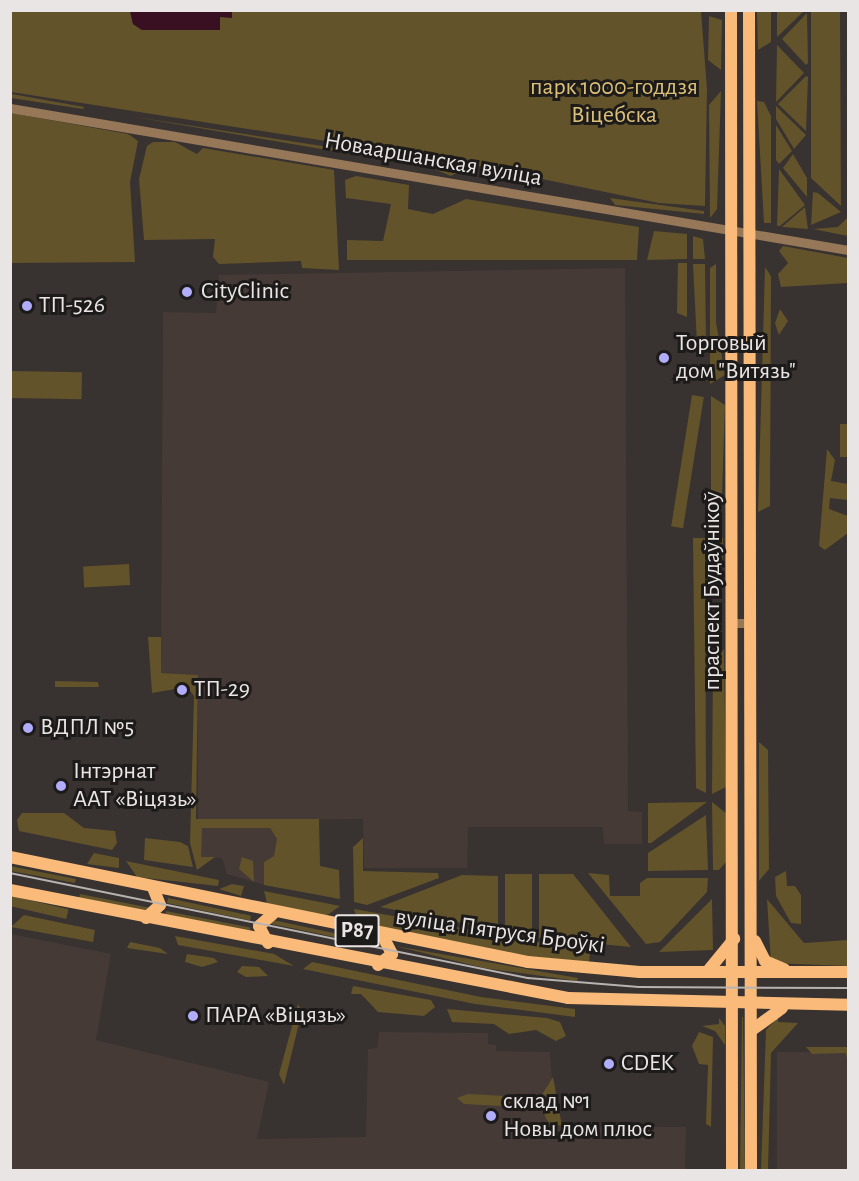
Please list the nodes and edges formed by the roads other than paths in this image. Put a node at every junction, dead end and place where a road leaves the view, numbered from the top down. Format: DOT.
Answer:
graph roads {
  1 [pos="731,10"];
  2 [pos="749,10"];
  3 [pos="10,108"];
  4 [pos="731,231"];
  5 [pos="751,233"];
  6 [pos="849,250"];
  7 [pos="733,390"];
  8 [pos="751,390"];
  9 [pos="734,533"];
  10 [pos="750,533"];
  11 [pos="735,623"];
  12 [pos="751,623"];
  13 [pos="752,793"];
  14 [pos="735,794"];
  15 [pos="10,857"];
  16 [pos="153,888"];
  17 [pos="10,890"];
  18 [pos="273,914"];
  19 [pos="146,918"];
  20 [pos="752,932"];
  21 [pos="736,935"];
  22 [pos="383,936"];
  23 [pos="268,943"];
  24 [pos="378,965"];
  25 [pos="707,972"];
  26 [pos="794,972"];
  27 [pos="849,972"];
  28 [pos="735,973"];
  29 [pos="752,973"];
  30 [pos="711,1005"];
  31 [pos="735,1005"];
  32 [pos="849,1005"];
  33 [pos="752,1006"];
  34 [pos="795,1006"];
  35 [pos="752,1030"];
  36 [pos="735,1031"];
  37 [pos="732,1170"];
  38 [pos="751,1170"];
  1 -- 4 [label="main road, праспект Будаўнікоў"];
  2 -- 5 [label="main road, праспект Будаўнікоў"];
  3 -- 4 [label="street, Новааршанская вуліца"];
  4 -- 5 [label="street, Новааршанская вуліца"];
  4 -- 7 [label="main road, праспект Будаўнікоў"];
  5 -- 6 [label="street, Новааршанская вуліца"];
  5 -- 8 [label="main road, праспект Будаўнікоў"];
  7 -- 8 [label="street"];
  7 -- 9 [label="main road, праспект Будаўнікоў"];
  8 -- 10 [label="main road, праспект Будаўнікоў"];
  9 -- 10 [label="street"];
  9 -- 11 [label="main road, праспект Будаўнікоў"];
  10 -- 12 [label="main road, праспект Будаўнікоў"];
  11 -- 12 [label="street"];
  11 -- 14 [label="main road, праспект Будаўнікоў"];
  12 -- 13 [label="main road, праспект Будаўнікоў"];
  13 -- 14 [label="street"];
  13 -- 20 [label="main road, праспект Будаўнікоў"];
  14 -- 21 [label="main road, праспект Будаўнікоў"];
  15 -- 16 [label="main road, вуліца Пятруся Броўкі / Р87"];
  16 -- 18 [label="main road, вуліца Пятруся Броўкі / Р87"];
  16 -- 19 [label="main road"];
  17 -- 19 [label="main road, Р87"];
  18 -- 22 [label="main road, вуліца Пятруся Броўкі / Р87"];
  18 -- 23 [label="main road"];
  19 -- 23 [label="main road, Р87"];
  20 -- 26 [label="main road"];
  20 -- 29 [label="main road, праспект Будаўнікоў"];
  21 -- 25 [label="main road"];
  21 -- 28 [label="main road, праспект Будаўнікоў"];
  22 -- 24 [label="main road"];
  22 -- 25 [label="main road, вуліца Пятруся Броўкі / Р87"];
  23 -- 24 [label="main road, Р87"];
  24 -- 30 [label="main road, Р87"];
  25 -- 28 [label="main road, вуліца Пятруся Броўкі / Р87"];
  26 -- 27 [label="main road, вуліца Пятруся Броўкі / Р87"];
  26 -- 29 [label="main road, вуліца Пятруся Броўкі / Р87"];
  28 -- 29 [label="main road, вуліца Пятруся Броўкі / Р87"];
  28 -- 31 [label="main road, праспект Будаўнікоў"];
  29 -- 33 [label="main road, праспект Будаўнікоў"];
  30 -- 31 [label="main road, Р87"];
  30 -- 36 [label="main road"];
  31 -- 33 [label="main road, Р87"];
  31 -- 36 [label="main road, праспект Будаўнікоў"];
  32 -- 34 [label="main road, Р87"];
  33 -- 34 [label="main road, Р87"];
  33 -- 35 [label="main road, праспект Будаўнікоў"];
  34 -- 35 [label="main road"];
  35 -- 38 [label="main road, праспект Будаўнікоў"];
  36 -- 37 [label="main road, праспект Будаўнікоў"];
}
